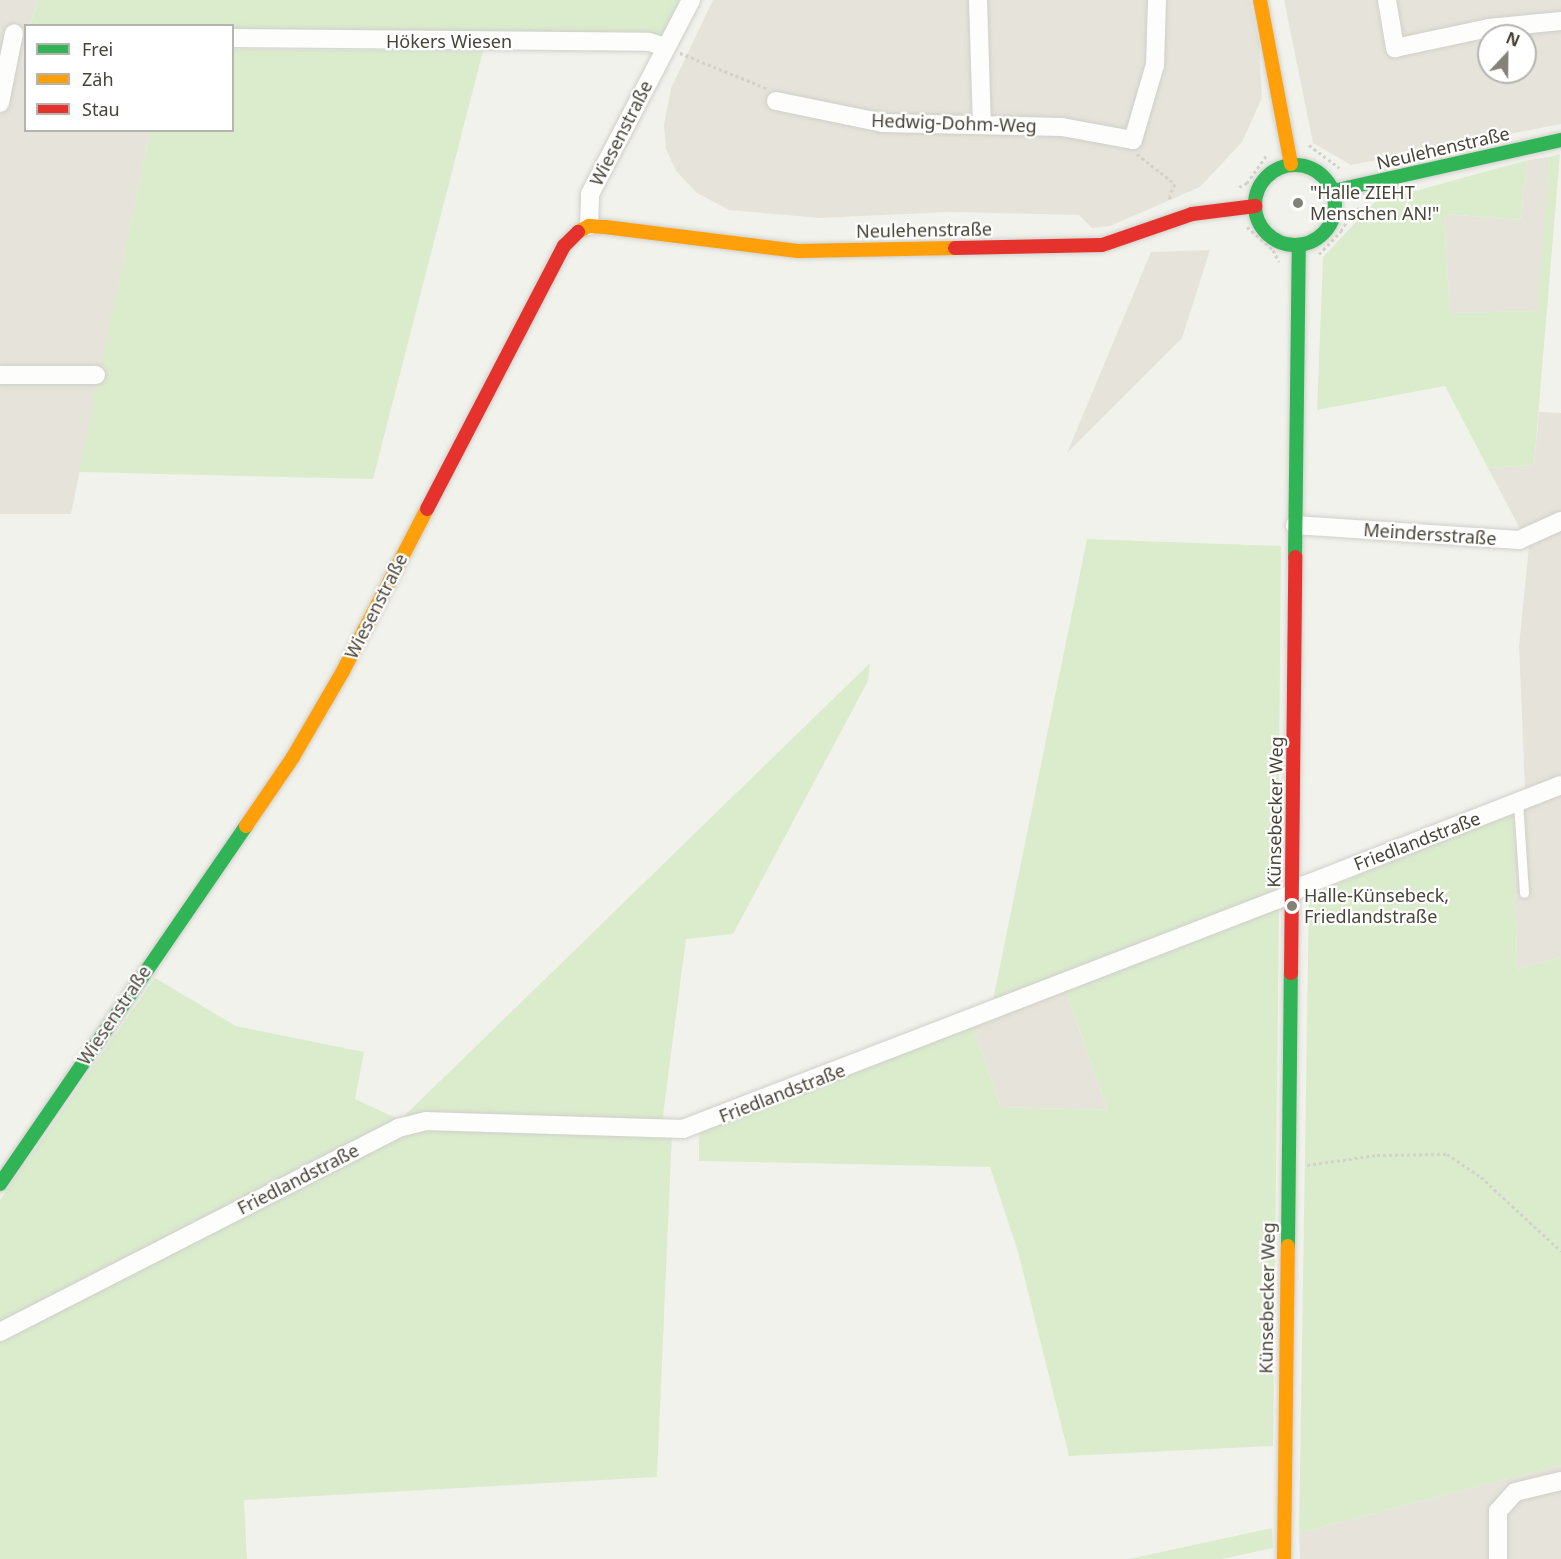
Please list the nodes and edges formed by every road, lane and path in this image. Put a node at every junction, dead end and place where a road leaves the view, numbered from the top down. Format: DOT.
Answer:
graph roads {
  1 [pos="691,0"];
  2 [pos="978,0"];
  3 [pos="1157,0"];
  4 [pos="1260,0"];
  5 [pos="1387,0"];
  6 [pos="1561,21"];
  7 [pos="13,34"];
  8 [pos="234,38"];
  9 [pos="665,47"];
  10 [pos="776,101"];
  11 [pos="0,103"];
  12 [pos="982,124"];
  13 [pos="1305,138"];
  14 [pos="1133,140"];
  15 [pos="1561,140"];
  16 [pos="1268,149"];
  17 [pos="1292,164"];
  18 [pos="1348,171"];
  19 [pos="1233,189"];
  20 [pos="1333,191"];
  21 [pos="1173,205"];
  22 [pos="1255,206"];
  23 [pos="1362,206"];
  24 [pos="1236,225"];
  25 [pos="590,226"];
  26 [pos="1299,245"];
  27 [pos="1280,264"];
  28 [pos="1315,265"];
  29 [pos="0,375"];
  30 [pos="96,375"];
  31 [pos="1561,521"];
  32 [pos="1295,525"];
  33 [pos="1561,785"];
  34 [pos="1518,802"];
  35 [pos="1524,893"];
  36 [pos="1292,894"];
  37 [pos="1296,1166"];
  38 [pos="0,1184"];
  39 [pos="1561,1251"];
  40 [pos="0,1332"];
  41 [pos="1561,1481"];
  42 [pos="1284,1559"];
  43 [pos="1498,1559"];
  1 -- 9 [label="street, Wiesenstraße"];
  2 -- 12 [label="street"];
  3 -- 14 [label="street"];
  4 -- 17 [label="street"];
  5 -- 6 [label="street"];
  7 -- 11 [label="street"];
  8 -- 9 [label="street, Hökers Wiesen"];
  9 -- 10 [label="path"];
  9 -- 25 [label="street, Wiesenstraße"];
  10 -- 12 [label="street, Hedwig-Dohm-Weg"];
  12 -- 14 [label="street, Hedwig-Dohm-Weg"];
  13 -- 18 [label="path"];
  14 -- 21 [label="path"];
  15 -- 20 [label="street, Neulehenstraße"];
  16 -- 19 [label="path"];
  17 -- 20 [label="street"];
  17 -- 22 [label="street"];
  20 -- 26 [label="street"];
  22 -- 25 [label="street, Neulehenstraße"];
  22 -- 26 [label="street"];
  23 -- 28 [label="path"];
  24 -- 27 [label="path"];
  25 -- 38 [label="street, Wiesenstraße"];
  26 -- 32 [label="street, Künsebecker Weg"];
  29 -- 30 [label="street"];
  31 -- 32 [label="street, Meindersstraße"];
  32 -- 36 [label="street, Künsebecker Weg"];
  33 -- 34 [label="street, Friedlandstraße"];
  34 -- 35 [label="lane"];
  34 -- 36 [label="street, Friedlandstraße"];
  36 -- 40 [label="street, Friedlandstraße"];
  36 -- 42 [label="street, Künsebecker Weg"];
  37 -- 39 [label="path"];
  41 -- 43 [label="street"];
}
